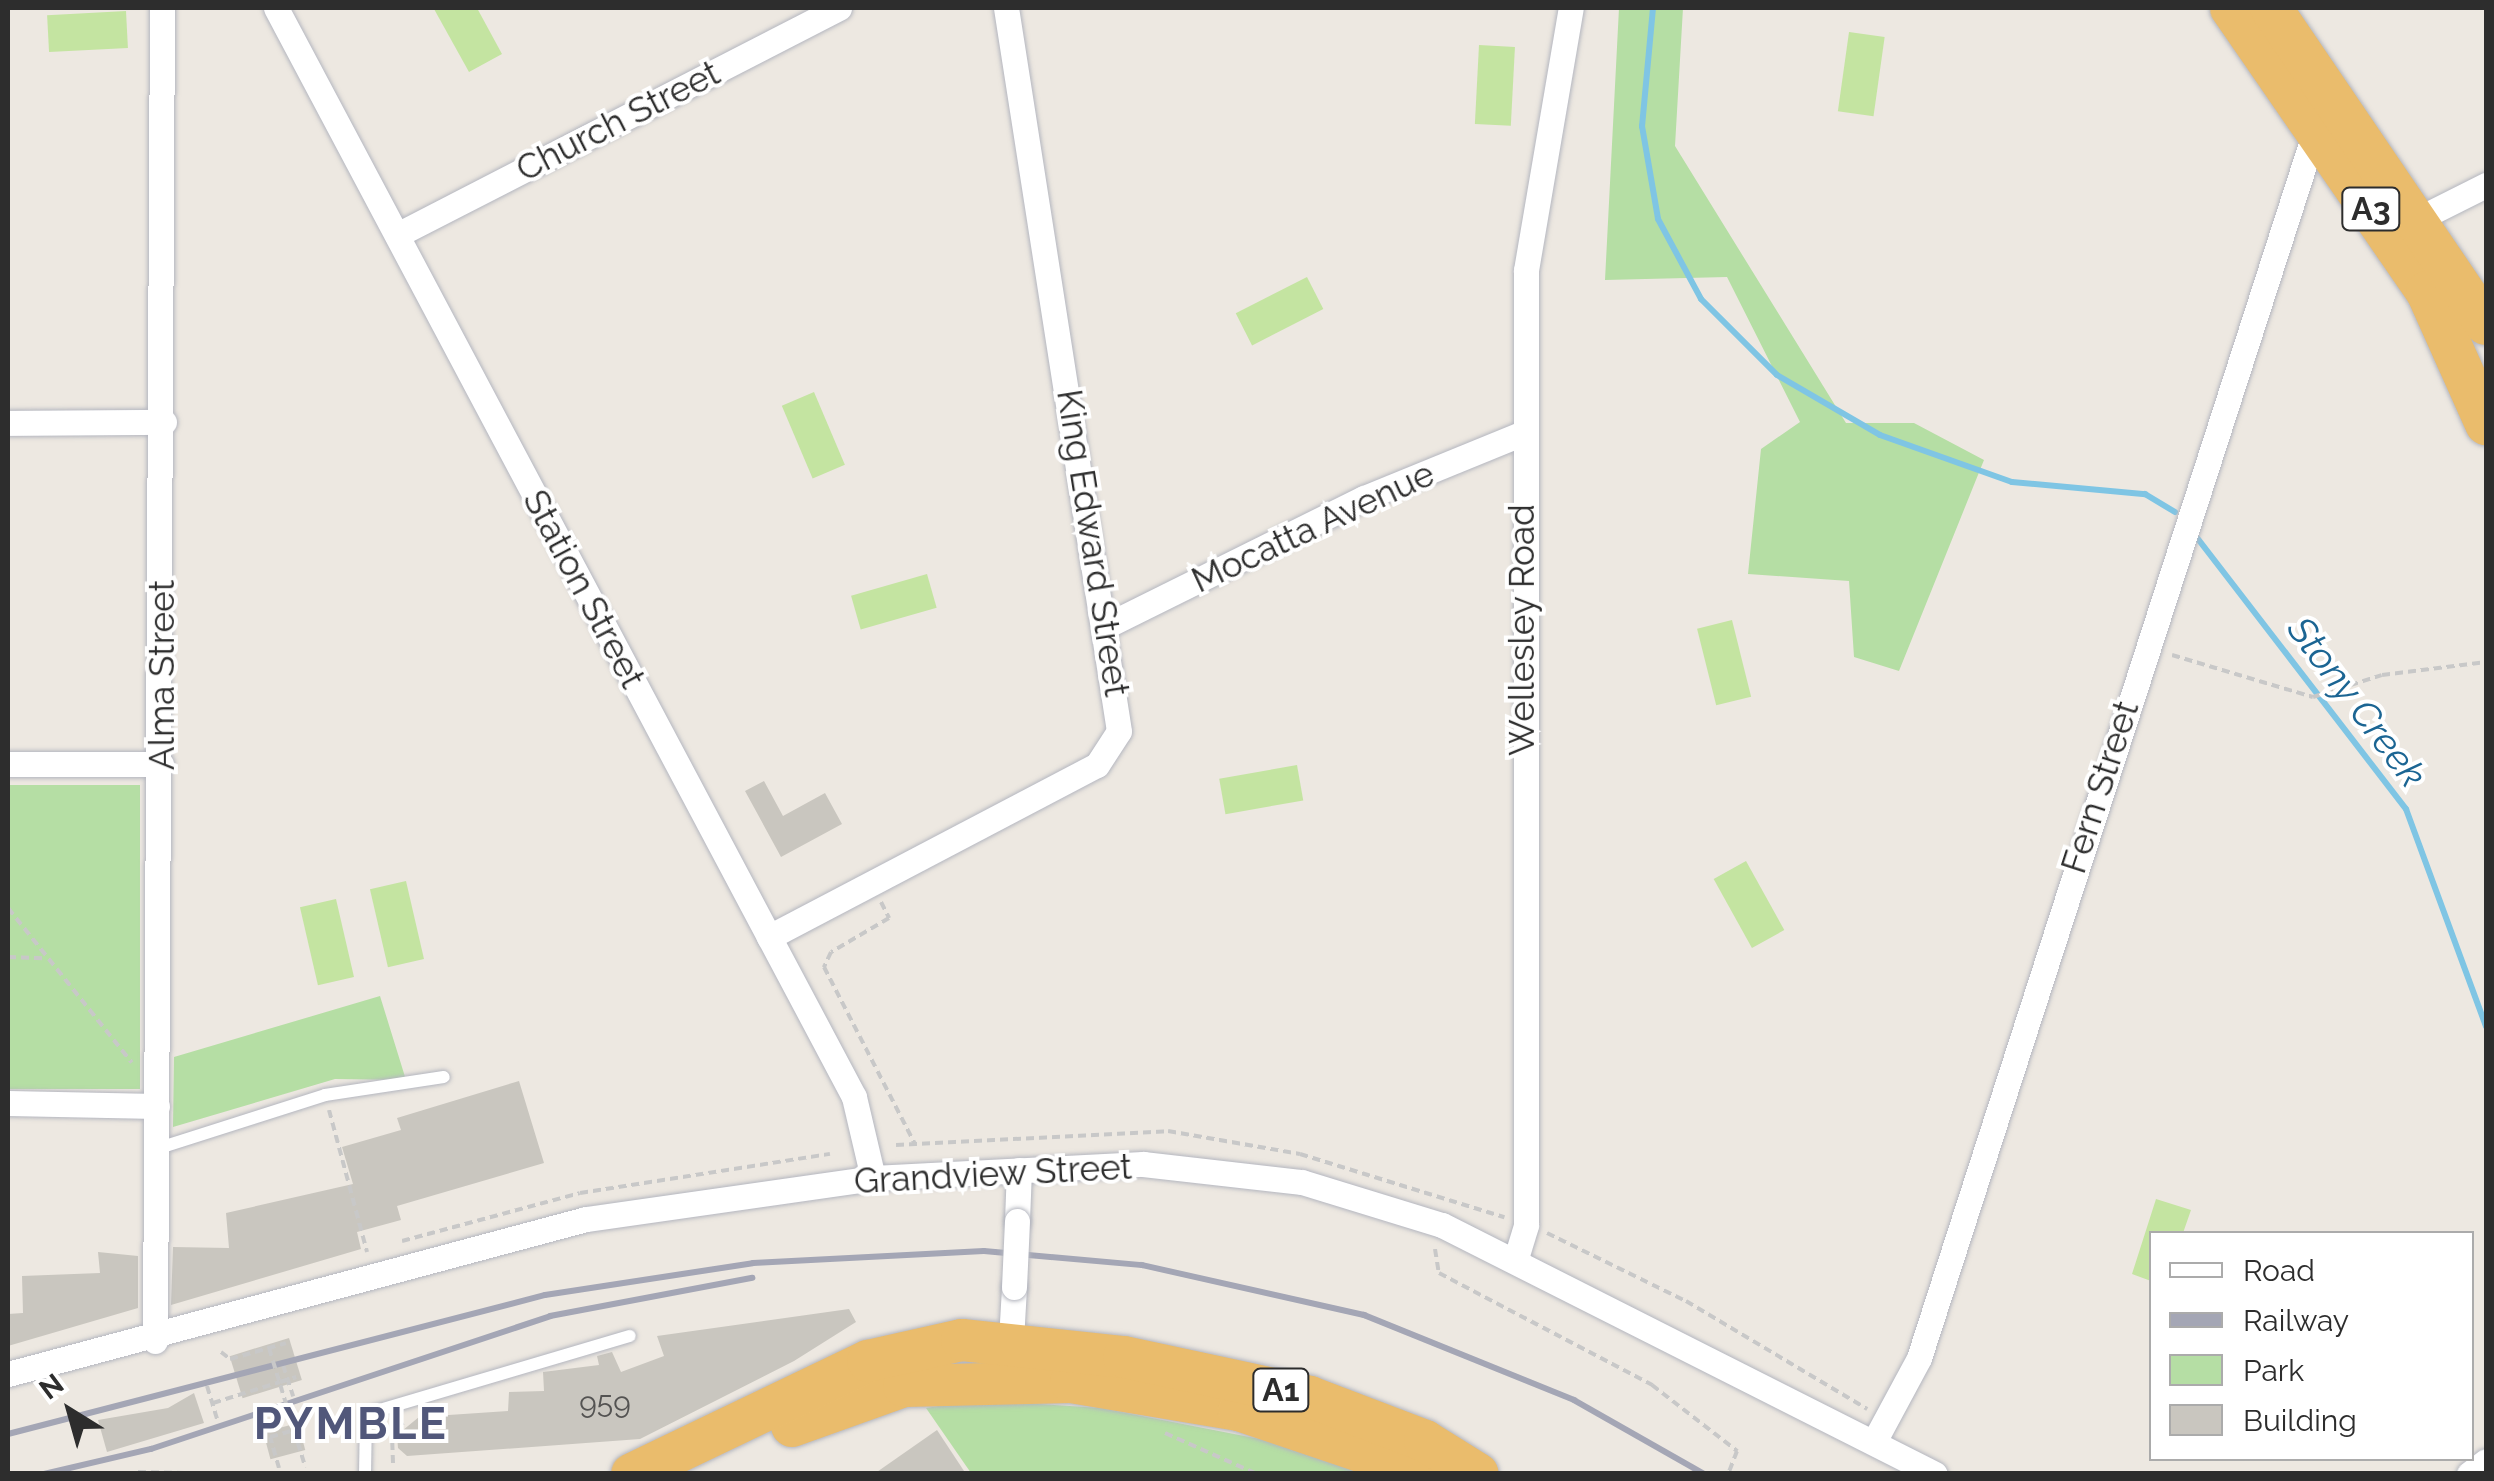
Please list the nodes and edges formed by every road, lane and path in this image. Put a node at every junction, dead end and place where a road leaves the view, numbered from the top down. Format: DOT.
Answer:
graph roads {
  1 [pos="162,8"];
  2 [pos="276,8"];
  3 [pos="839,8"];
  4 [pos="1006,8"];
  5 [pos="1571,8"];
  6 [pos="2231,8"];
  7 [pos="2272,8"];
  8 [pos="2316,131"];
  9 [pos="2486,185"];
  10 [pos="2422,216"];
  11 [pos="397,236"];
  12 [pos="2486,324"];
  13 [pos="164,422"];
  14 [pos="8,423"];
  15 [pos="2486,424"];
  16 [pos="1521,434"];
  17 [pos="1108,625"];
  18 [pos="2142,652"];
  19 [pos="2486,662"];
  20 [pos="8,764"];
  21 [pos="161,764"];
  22 [pos="879,898"];
  23 [pos="8,908"];
  24 [pos="769,937"];
  25 [pos="8,957"];
  26 [pos="44,958"];
  27 [pos="444,1077"];
  28 [pos="325,1096"];
  29 [pos="8,1103"];
  30 [pos="156,1106"];
  31 [pos="916,1146"];
  32 [pos="156,1149"];
  33 [pos="1019,1170"];
  34 [pos="873,1178"];
  35 [pos="1494,1214"];
  36 [pos="1505,1218"];
  37 [pos="1442,1225"];
  38 [pos="1543,1231"];
  39 [pos="367,1252"];
  40 [pos="1517,1256"];
  41 [pos="275,1336"];
  42 [pos="630,1336"];
  43 [pos="155,1342"];
  44 [pos="269,1348"];
  45 [pos="221,1352"];
  46 [pos="1010,1360"];
  47 [pos="283,1365"];
  48 [pos="8,1374"];
  49 [pos="287,1378"];
  50 [pos="280,1382"];
  51 [pos="207,1386"];
  52 [pos="293,1396"];
  53 [pos="212,1404"];
  54 [pos="218,1422"];
  55 [pos="1156,1429"];
  56 [pos="1881,1429"];
  57 [pos="294,1430"];
  58 [pos="2486,1461"];
  59 [pos="305,1467"];
  60 [pos="279,1468"];
  61 [pos="138,1472"];
  62 [pos="232,1474"];
  63 [pos="365,1474"];
  64 [pos="632,1474"];
  65 [pos="704,1474"];
  66 [pos="1256,1474"];
  67 [pos="1428,1474"];
  68 [pos="1478,1474"];
  69 [pos="1728,1474"];
  70 [pos="1935,1474"];
  71 [pos="2470,1474"];
  1 -- 13 [label="street, Alma Street"];
  2 -- 11 [label="street, Station Street"];
  3 -- 11 [label="street, Church Street"];
  4 -- 17 [label="street, King Edward Street"];
  5 -- 16 [label="street, Wellesley Road"];
  6 -- 8 [label="highway, A3"];
  7 -- 10 [label="highway, A3"];
  8 -- 15 [label="highway, A3"];
  8 -- 18 [label="street, Fern Street"];
  9 -- 10 [label="street"];
  10 -- 12 [label="highway, A3"];
  11 -- 24 [label="street, Station Street"];
  13 -- 14 [label="street"];
  13 -- 21 [label="street, Alma Street"];
  16 -- 17 [label="street, Mocatta Avenue"];
  16 -- 40 [label="street, Wellesley Road"];
  17 -- 24 [label="street, King Edward Street"];
  18 -- 19 [label="path"];
  18 -- 56 [label="street, Fern Street"];
  20 -- 21 [label="street"];
  21 -- 30 [label="street, Alma Street"];
  22 -- 31 [label="path"];
  23 -- 26 [label="path"];
  24 -- 34 [label="street, Station Street"];
  25 -- 26 [label="path"];
  26 -- 30 [label="path"];
  27 -- 28 [label="lane"];
  28 -- 32 [label="lane"];
  28 -- 39 [label="path"];
  29 -- 30 [label="street"];
  30 -- 32 [label="street, Alma Street"];
  32 -- 43 [label="street, Alma Street"];
  33 -- 34 [label="street, Grandview Street"];
  33 -- 37 [label="street, Grandview Street"];
  33 -- 46 [label="street, bridge"];
  34 -- 43 [label="street, Grandview Street"];
  35 -- 36 [label="path"];
  37 -- 40 [label="street, Grandview Street"];
  37 -- 69 [label="path"];
  38 -- 56 [label="path"];
  40 -- 56 [label="street, Grandview Street"];
  41 -- 44 [label="path"];
  42 -- 63 [label="lane"];
  43 -- 48 [label="street, Grandview Street"];
  44 -- 45 [label="path"];
  44 -- 50 [label="path, bridge"];
  46 -- 64 [label="highway, A1"];
  46 -- 65 [label="highway, A1"];
  46 -- 67 [label="highway, A1"];
  46 -- 68 [label="highway, A1"];
  47 -- 49 [label="path"];
  49 -- 50 [label="path, bridge"];
  49 -- 52 [label="path"];
  50 -- 53 [label="path"];
  50 -- 57 [label="path, bridge"];
  51 -- 53 [label="path"];
  53 -- 54 [label="path"];
  55 -- 66 [label="path"];
  56 -- 70 [label="street, Grandview Street"];
  57 -- 59 [label="path"];
  57 -- 60 [label="path"];
  58 -- 71 [label="street"];
  61 -- 62 [label="path"];
}
